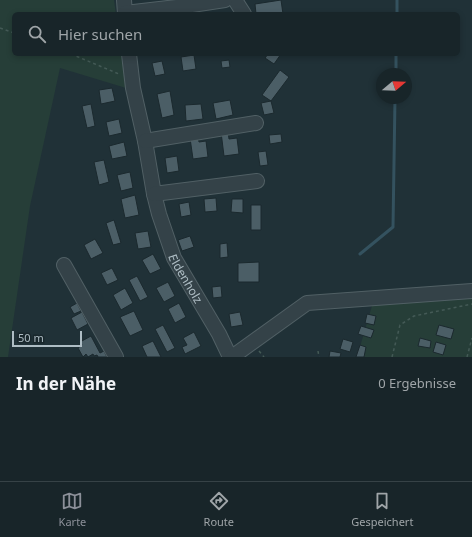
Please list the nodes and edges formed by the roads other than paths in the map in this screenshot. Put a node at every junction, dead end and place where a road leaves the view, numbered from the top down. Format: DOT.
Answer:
graph roads {
  1 [pos="225,0"];
  2 [pos="235,0"];
  3 [pos="124,9"];
  4 [pos="243,12"];
  5 [pos="129,56"];
  6 [pos="256,123"];
  7 [pos="145,141"];
  8 [pos="258,180"];
  9 [pos="154,194"];
  10 [pos="64,265"];
  11 [pos="472,291"];
  12 [pos="116,357"];
  13 [pos="231,357"];
  1 -- 3 [label="street"];
  2 -- 4 [label="street"];
  5 -- 7 [label="street, Eldenholz"];
  6 -- 7 [label="street"];
  7 -- 9 [label="street, Eldenholz"];
  8 -- 9 [label="street"];
  9 -- 13 [label="street, Eldenholz"];
  10 -- 12 [label="street"];
  11 -- 13 [label="street"];
}
